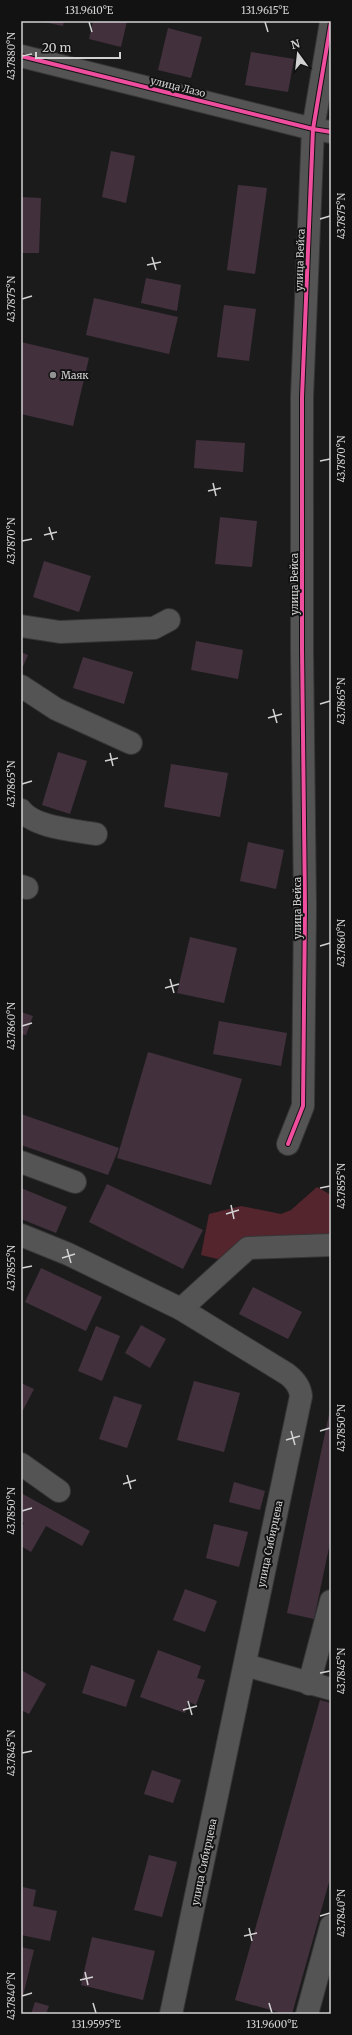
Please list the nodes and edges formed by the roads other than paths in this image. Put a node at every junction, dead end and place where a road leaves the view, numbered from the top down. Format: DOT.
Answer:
graph roads {
  1 [pos="331,22"];
  2 [pos="21,56"];
  3 [pos="322,130"];
  4 [pos="169,620"];
  5 [pos="21,626"];
  6 [pos="21,686"];
  7 [pos="131,743"];
  8 [pos="21,810"];
  9 [pos="96,834"];
  10 [pos="288,1144"];
  11 [pos="21,1162"];
  12 [pos="75,1182"];
  13 [pos="21,1235"];
  14 [pos="331,1244"];
  15 [pos="181,1309"];
  16 [pos="21,1464"];
  17 [pos="59,1491"];
  18 [pos="331,1601"];
  19 [pos="245,1665"];
  20 [pos="310,1684"];
  21 [pos="331,1689"];
  22 [pos="331,1926"];
  23 [pos="172,2014"];
  24 [pos="307,2014"];
  1 -- 3 [label="street, улица Вейса"];
  2 -- 3 [label="street, улица Лазо"];
  3 -- 10 [label="street, улица Вейса"];
  4 -- 5 [label="street"];
  6 -- 7 [label="street"];
  8 -- 9 [label="street"];
  11 -- 12 [label="street"];
  13 -- 15 [label="street, улица Сибирцева"];
  14 -- 15 [label="street"];
  15 -- 19 [label="street, улица Сибирцева"];
  16 -- 17 [label="street"];
  18 -- 20 [label="street"];
  19 -- 20 [label="street"];
  19 -- 23 [label="street, улица Сибирцева"];
  20 -- 21 [label="street"];
  22 -- 24 [label="street"];
}
